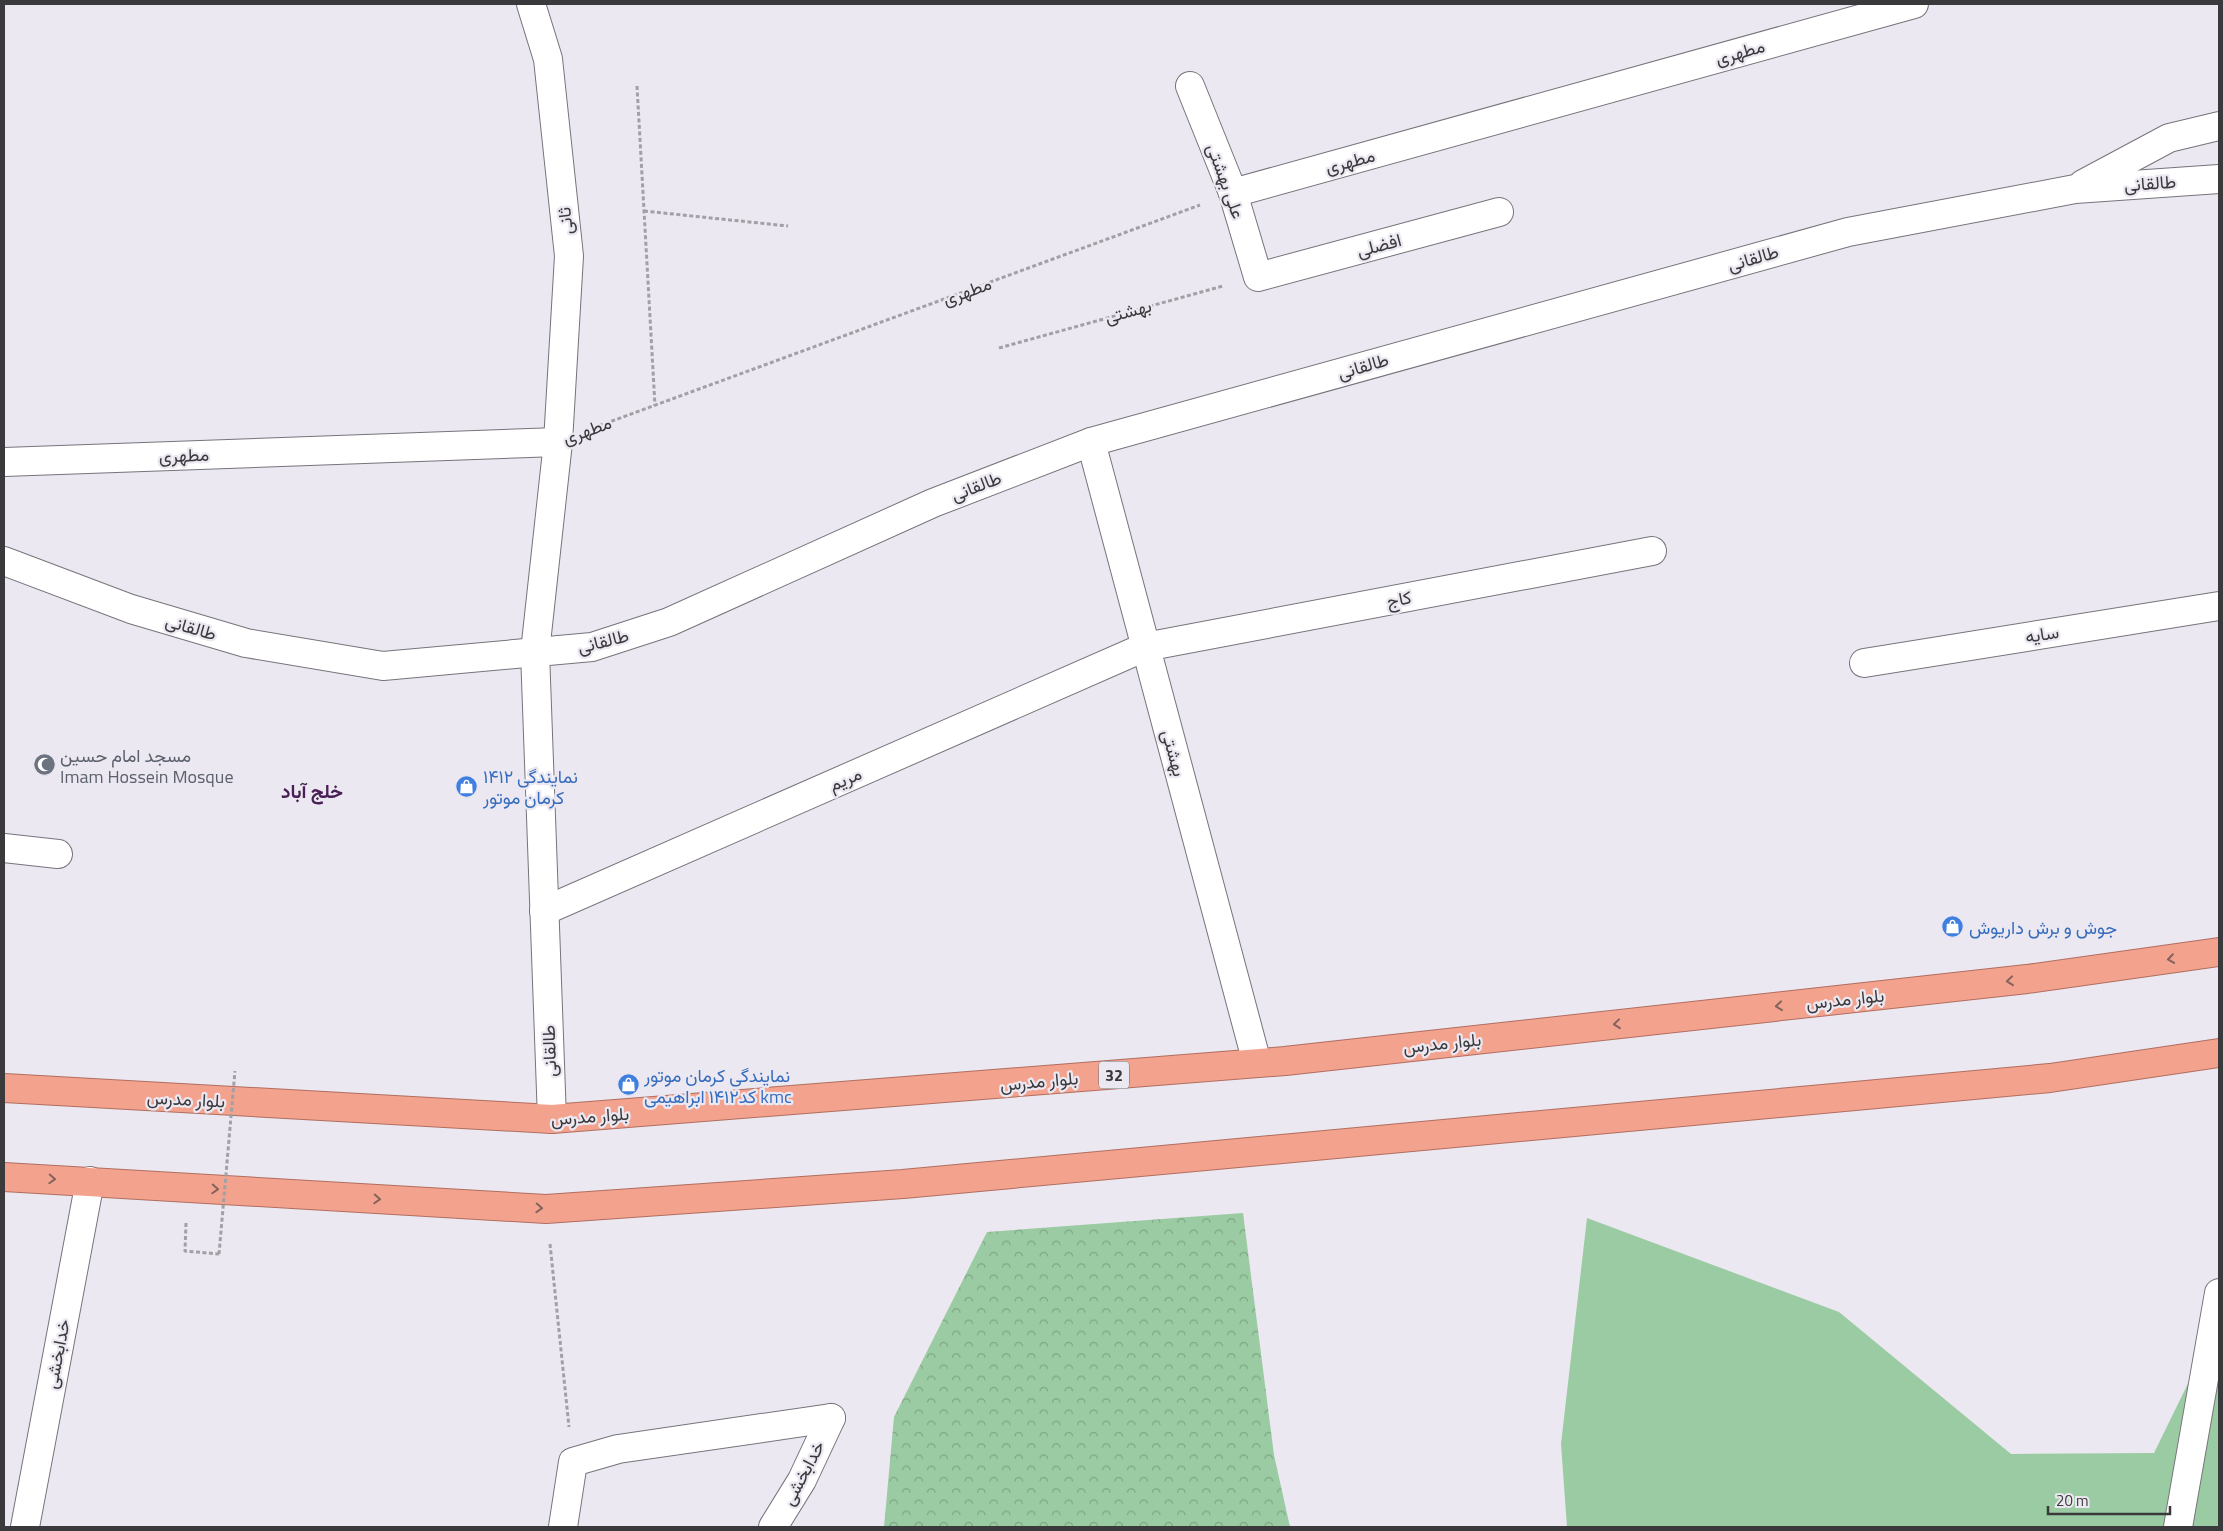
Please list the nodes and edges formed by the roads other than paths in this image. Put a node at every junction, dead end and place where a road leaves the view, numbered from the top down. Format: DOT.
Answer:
graph roads {
  1 [pos="531,4"];
  2 [pos="1914,4"];
  3 [pos="1190,86"];
  4 [pos="2219,126"];
  5 [pos="2219,179"];
  6 [pos="2075,189"];
  7 [pos="1233,193"];
  8 [pos="1499,212"];
  9 [pos="1258,278"];
  10 [pos="558,442"];
  11 [pos="1091,442"];
  12 [pos="4,462"];
  13 [pos="1652,551"];
  14 [pos="4,561"];
  15 [pos="2219,606"];
  16 [pos="1145,647"];
  17 [pos="535,652"];
  18 [pos="1864,662"];
  19 [pos="4,848"];
  20 [pos="58,854"];
  21 [pos="544,911"];
  22 [pos="2219,952"];
  23 [pos="2219,1053"];
  24 [pos="1257,1063"];
  25 [pos="4,1088"];
  26 [pos="552,1119"];
  27 [pos="4,1177"];
  28 [pos="90,1182"];
  29 [pos="2219,1293"];
  30 [pos="25,1527"];
  31 [pos="563,1527"];
  32 [pos="773,1527"];
  33 [pos="2178,1527"];
  1 -- 10 [label="street, ثانی"];
  2 -- 7 [label="street, مطهری"];
  3 -- 7 [label="street, علی بهشتی"];
  4 -- 6 [label="street"];
  5 -- 6 [label="street, طالقانی"];
  6 -- 11 [label="street, طالقانی"];
  7 -- 9 [label="street, علی بهشتی"];
  8 -- 9 [label="street, افضلی"];
  10 -- 12 [label="street, مطهری"];
  10 -- 17 [label="street, طالقانی"];
  11 -- 16 [label="street, بهشتی"];
  11 -- 17 [label="street, طالقانی"];
  13 -- 16 [label="street, کاج"];
  14 -- 17 [label="street, طالقانی"];
  15 -- 18 [label="street, سایه"];
  16 -- 21 [label="street, مریم"];
  16 -- 24 [label="street, بهشتی"];
  17 -- 21 [label="street, طالقانی"];
  19 -- 20 [label="street"];
  21 -- 26 [label="street, طالقانی"];
  22 -- 24 [label="highway, بلوار مدرس / 32, one-way"];
  28 -- 23 [label="highway, one-way"];
  24 -- 26 [label="highway, بلوار مدرس / 32"];
  25 -- 26 [label="highway, بلوار مدرس / 32"];
  27 -- 28 [label="highway, one-way"];
  28 -- 30 [label="street, خدابخشی"];
  29 -- 33 [label="street"];
  31 -- 32 [label="street, خدابخشی"];
}
